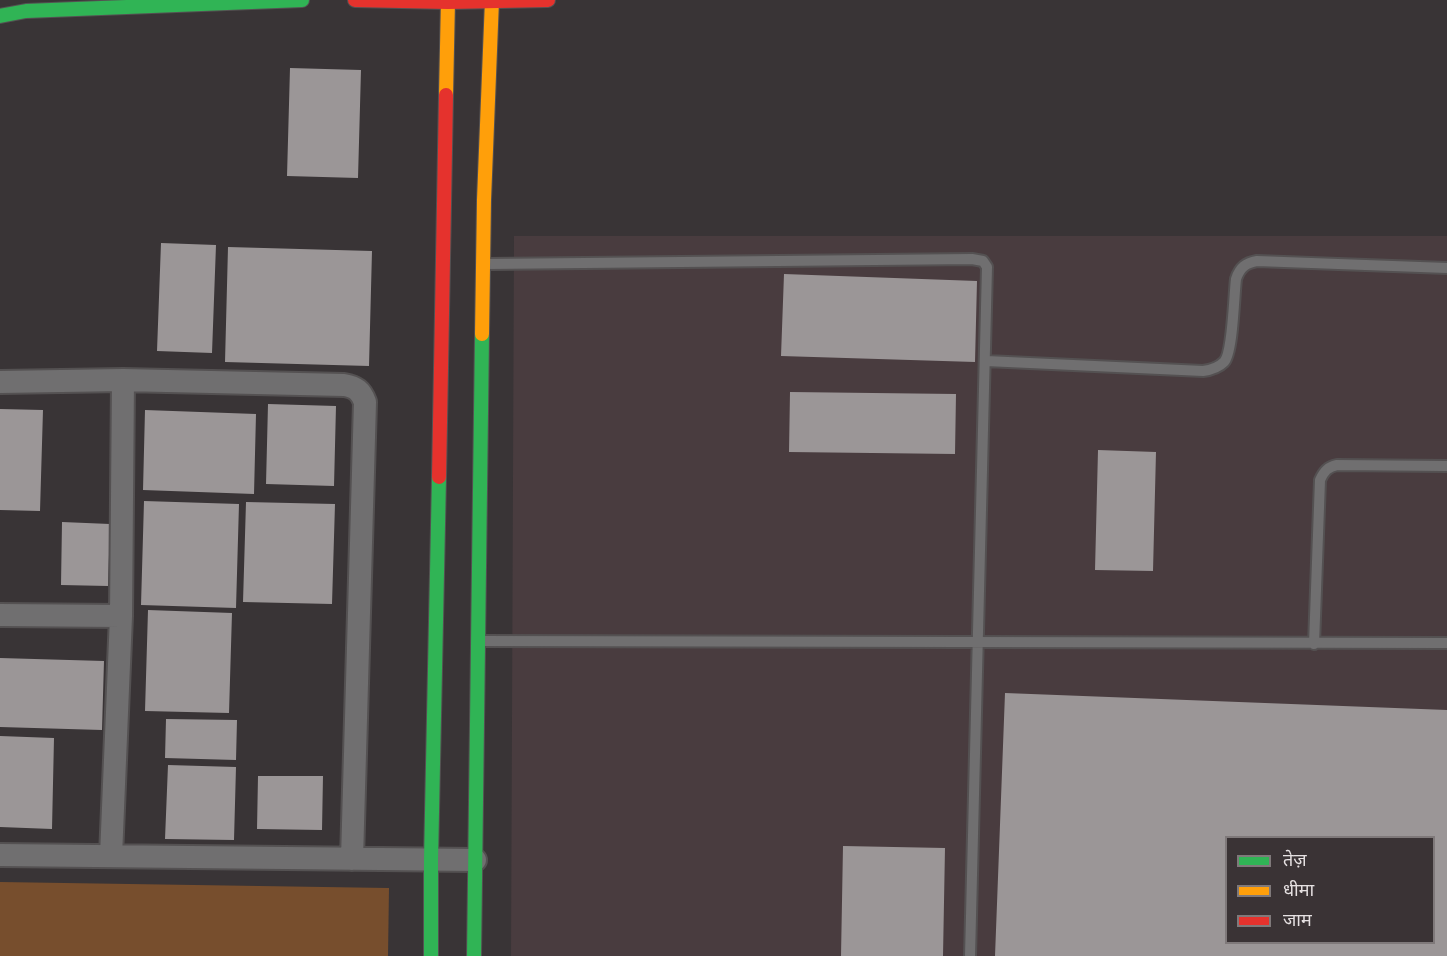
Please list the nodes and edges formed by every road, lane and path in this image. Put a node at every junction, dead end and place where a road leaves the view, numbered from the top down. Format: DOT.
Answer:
graph roads {
  1 [pos="302,0"];
  2 [pos="355,0"];
  3 [pos="548,0"];
  4 [pos="448,1"];
  5 [pos="492,1"];
  6 [pos="0,16"];
  7 [pos="484,264"];
  8 [pos="1447,267"];
  9 [pos="986,361"];
  10 [pos="123,380"];
  11 [pos="0,381"];
  12 [pos="1447,466"];
  13 [pos="0,615"];
  14 [pos="121,616"];
  15 [pos="479,641"];
  16 [pos="976,643"];
  17 [pos="1447,643"];
  18 [pos="1314,644"];
  19 [pos="0,855"];
  20 [pos="111,856"];
  21 [pos="352,859"];
  22 [pos="431,860"];
  23 [pos="475,860"];
  24 [pos="431,956"];
  25 [pos="474,956"];
  26 [pos="969,956"];
  1 -- 6 [label="main road"];
  2 -- 4 [label="main road"];
  3 -- 5 [label="main road"];
  4 -- 5 [label="main road"];
  4 -- 22 [label="main road"];
  5 -- 7 [label="main road"];
  7 -- 9 [label="lane"];
  7 -- 15 [label="main road"];
  8 -- 9 [label="lane"];
  9 -- 16 [label="lane"];
  10 -- 11 [label="street"];
  10 -- 14 [label="street"];
  10 -- 21 [label="street"];
  12 -- 18 [label="lane"];
  13 -- 14 [label="street"];
  14 -- 20 [label="street"];
  15 -- 16 [label="lane"];
  15 -- 23 [label="main road"];
  16 -- 18 [label="lane"];
  16 -- 26 [label="lane"];
  17 -- 18 [label="lane"];
  19 -- 20 [label="street"];
  20 -- 21 [label="street"];
  21 -- 22 [label="street"];
  22 -- 23 [label="street"];
  22 -- 24 [label="main road"];
  23 -- 25 [label="main road"];
}
